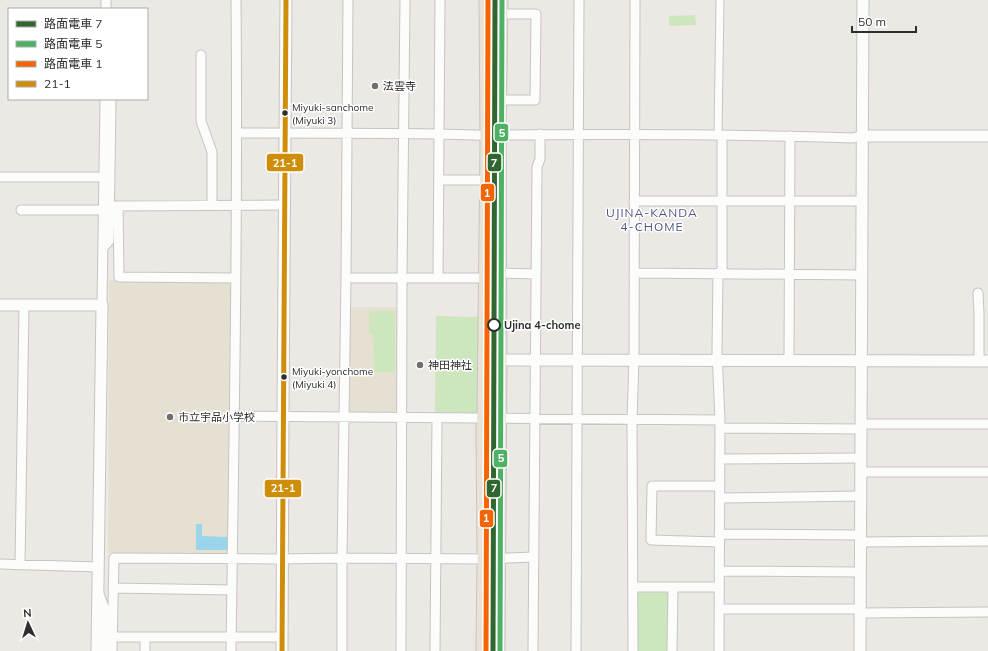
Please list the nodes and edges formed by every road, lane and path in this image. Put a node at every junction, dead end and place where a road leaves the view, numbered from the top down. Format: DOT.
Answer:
graph roads {
  1 [pos="236,0"];
  2 [pos="286,0"];
  3 [pos="348,0"];
  4 [pos="405,0"];
  5 [pos="440,0"];
  6 [pos="487,0"];
  7 [pos="579,0"];
  8 [pos="635,0"];
  9 [pos="720,0"];
  10 [pos="863,0"];
  11 [pos="500,7"];
  12 [pos="201,55"];
  13 [pos="105,100"];
  14 [pos="112,100"];
  15 [pos="499,100"];
  16 [pos="237,133"];
  17 [pos="284,133"];
  18 [pos="347,133"];
  19 [pos="403,134"];
  20 [pos="438,134"];
  21 [pos="540,134"];
  22 [pos="579,134"];
  23 [pos="493,135"];
  24 [pos="635,135"];
  25 [pos="720,135"];
  26 [pos="790,136"];
  27 [pos="862,136"];
  28 [pos="988,136"];
  29 [pos="0,177"];
  30 [pos="103,177"];
  31 [pos="439,180"];
  32 [pos="487,180"];
  33 [pos="634,201"];
  34 [pos="722,201"];
  35 [pos="789,201"];
  36 [pos="862,201"];
  37 [pos="212,205"];
  38 [pos="236,205"];
  39 [pos="284,205"];
  40 [pos="110,207"];
  41 [pos="21,210"];
  42 [pos="634,273"];
  43 [pos="720,273"];
  44 [pos="536,274"];
  45 [pos="789,274"];
  46 [pos="862,275"];
  47 [pos="493,276"];
  48 [pos="236,278"];
  49 [pos="346,278"];
  50 [pos="402,278"];
  51 [pos="438,278"];
  52 [pos="978,293"];
  53 [pos="0,305"];
  54 [pos="24,305"];
  55 [pos="102,305"];
  56 [pos="984,315"];
  57 [pos="536,359"];
  58 [pos="493,360"];
  59 [pos="578,360"];
  60 [pos="634,360"];
  61 [pos="718,361"];
  62 [pos="789,361"];
  63 [pos="861,361"];
  64 [pos="984,361"];
  65 [pos="235,416"];
  66 [pos="283,416"];
  67 [pos="344,417"];
  68 [pos="402,417"];
  69 [pos="437,418"];
  70 [pos="492,418"];
  71 [pos="535,419"];
  72 [pos="578,419"];
  73 [pos="632,420"];
  74 [pos="720,424"];
  75 [pos="988,424"];
  76 [pos="861,426"];
  77 [pos="861,458"];
  78 [pos="720,459"];
  79 [pos="861,472"];
  80 [pos="988,472"];
  81 [pos="720,486"];
  82 [pos="861,496"];
  83 [pos="720,498"];
  84 [pos="719,538"];
  85 [pos="860,538"];
  86 [pos="988,541"];
  87 [pos="534,557"];
  88 [pos="342,558"];
  89 [pos="402,558"];
  90 [pos="435,558"];
  91 [pos="232,559"];
  92 [pos="283,559"];
  93 [pos="491,559"];
  94 [pos="0,564"];
  95 [pos="20,565"];
  96 [pos="98,567"];
  97 [pos="719,571"];
  98 [pos="860,572"];
  99 [pos="633,587"];
  100 [pos="673,587"];
  101 [pos="719,587"];
  102 [pos="113,588"];
  103 [pos="232,590"];
  104 [pos="98,592"];
  105 [pos="719,609"];
  106 [pos="860,611"];
  107 [pos="988,612"];
  108 [pos="113,637"];
  109 [pos="145,637"];
  110 [pos="231,637"];
  111 [pos="282,637"];
  112 [pos="97,651"];
  113 [pos="104,651"];
  114 [pos="112,651"];
  115 [pos="145,651"];
  116 [pos="231,651"];
  117 [pos="282,651"];
  118 [pos="342,651"];
  119 [pos="401,651"];
  120 [pos="435,651"];
  121 [pos="484,651"];
  122 [pos="497,651"];
  123 [pos="533,651"];
  124 [pos="576,651"];
  125 [pos="633,651"];
  126 [pos="672,651"];
  127 [pos="719,651"];
  128 [pos="860,651"];
  1 -- 16 [label="street"];
  2 -- 17 [label="street"];
  3 -- 18 [label="street"];
  4 -- 19 [label="street"];
  5 -- 20 [label="street"];
  6 -- 23 [label="highway"];
  7 -- 22 [label="street"];
  8 -- 24 [label="street"];
  9 -- 25 [label="street"];
  10 -- 27 [label="street"];
  11 -- 15 [label="highway"];
  11 -- 15 [label="street"];
  12 -- 37 [label="street"];
  13 -- 30 [label="street"];
  14 -- 40 [label="street"];
  15 -- 23 [label="highway"];
  16 -- 17 [label="street"];
  16 -- 38 [label="street"];
  17 -- 18 [label="street"];
  17 -- 39 [label="street"];
  18 -- 19 [label="street"];
  18 -- 49 [label="street"];
  19 -- 20 [label="street"];
  19 -- 50 [label="street"];
  20 -- 23 [label="street"];
  20 -- 31 [label="street"];
  21 -- 22 [label="street"];
  21 -- 23 [label="street"];
  21 -- 44 [label="street"];
  22 -- 24 [label="street"];
  22 -- 59 [label="street"];
  23 -- 32 [label="highway"];
  23 -- 47 [label="highway"];
  24 -- 25 [label="street"];
  24 -- 33 [label="street"];
  25 -- 26 [label="street"];
  25 -- 34 [label="street"];
  26 -- 27 [label="street"];
  26 -- 35 [label="street"];
  27 -- 28 [label="street"];
  27 -- 36 [label="street"];
  29 -- 30 [label="street"];
  30 -- 40 [label="street"];
  31 -- 32 [label="street"];
  31 -- 51 [label="street"];
  32 -- 47 [label="highway"];
  33 -- 34 [label="street"];
  33 -- 42 [label="street"];
  34 -- 35 [label="street"];
  34 -- 43 [label="street"];
  35 -- 36 [label="street"];
  35 -- 45 [label="street"];
  36 -- 46 [label="street"];
  37 -- 38 [label="street"];
  37 -- 40 [label="street"];
  38 -- 39 [label="street"];
  38 -- 48 [label="street"];
  39 -- 66 [label="street"];
  40 -- 41 [label="street"];
  40 -- 48 [label="street"];
  40 -- 55 [label="street"];
  42 -- 43 [label="street"];
  42 -- 60 [label="street"];
  43 -- 45 [label="street"];
  43 -- 61 [label="street"];
  44 -- 47 [label="street"];
  44 -- 57 [label="street"];
  45 -- 46 [label="street"];
  45 -- 62 [label="street"];
  46 -- 63 [label="street"];
  47 -- 51 [label="street"];
  47 -- 58 [label="highway"];
  48 -- 65 [label="street"];
  49 -- 50 [label="street"];
  49 -- 67 [label="street"];
  50 -- 51 [label="street"];
  50 -- 68 [label="street"];
  52 -- 56 [label="street"];
  53 -- 54 [label="street"];
  54 -- 55 [label="street"];
  54 -- 95 [label="street"];
  55 -- 96 [label="street"];
  56 -- 64 [label="street"];
  57 -- 58 [label="street"];
  57 -- 59 [label="street"];
  57 -- 71 [label="street"];
  58 -- 70 [label="highway"];
  59 -- 60 [label="street"];
  59 -- 72 [label="street"];
  60 -- 61 [label="street"];
  60 -- 73 [label="street"];
  61 -- 62 [label="street"];
  61 -- 74 [label="street"];
  62 -- 63 [label="street"];
  63 -- 64 [label="street"];
  63 -- 76 [label="street"];
  65 -- 66 [label="street"];
  65 -- 91 [label="street"];
  66 -- 67 [label="street"];
  66 -- 92 [label="street"];
  67 -- 68 [label="street"];
  67 -- 88 [label="street"];
  68 -- 69 [label="street"];
  68 -- 89 [label="street"];
  69 -- 70 [label="street"];
  69 -- 90 [label="street"];
  70 -- 71 [label="street"];
  70 -- 93 [label="highway"];
  71 -- 72 [label="street"];
  71 -- 87 [label="street"];
  72 -- 73 [label="street"];
  72 -- 124 [label="street"];
  73 -- 74 [label="street"];
  73 -- 99 [label="street"];
  74 -- 76 [label="street"];
  74 -- 78 [label="street"];
  75 -- 76 [label="street"];
  76 -- 77 [label="street"];
  77 -- 78 [label="street"];
  77 -- 79 [label="street"];
  78 -- 81 [label="street"];
  79 -- 80 [label="street"];
  79 -- 82 [label="street"];
  81 -- 83 [label="street"];
  81 -- 84 [label="street"];
  82 -- 83 [label="street"];
  82 -- 85 [label="street"];
  83 -- 84 [label="street"];
  84 -- 85 [label="street"];
  84 -- 97 [label="street"];
  85 -- 86 [label="street"];
  85 -- 98 [label="street"];
  87 -- 93 [label="street"];
  87 -- 123 [label="street"];
  88 -- 89 [label="street"];
  88 -- 92 [label="street"];
  88 -- 118 [label="street"];
  89 -- 90 [label="street"];
  89 -- 119 [label="street"];
  90 -- 93 [label="street"];
  90 -- 120 [label="street"];
  91 -- 92 [label="street"];
  91 -- 102 [label="street"];
  91 -- 103 [label="street"];
  92 -- 111 [label="street"];
  93 -- 121 [label="highway"];
  93 -- 122 [label="highway"];
  94 -- 95 [label="street"];
  95 -- 96 [label="street"];
  96 -- 104 [label="street"];
  97 -- 98 [label="street"];
  97 -- 101 [label="street"];
  98 -- 106 [label="street"];
  99 -- 100 [label="street"];
  99 -- 125 [label="street"];
  100 -- 101 [label="street"];
  100 -- 126 [label="street"];
  101 -- 105 [label="street"];
  102 -- 103 [label="street"];
  102 -- 108 [label="street"];
  103 -- 110 [label="street"];
  104 -- 112 [label="street"];
  104 -- 113 [label="street"];
  105 -- 106 [label="street"];
  105 -- 127 [label="street"];
  106 -- 107 [label="street"];
  106 -- 128 [label="street"];
  108 -- 109 [label="street"];
  108 -- 114 [label="street"];
  109 -- 110 [label="street"];
  109 -- 115 [label="street"];
  110 -- 111 [label="street"];
  110 -- 116 [label="street"];
  111 -- 117 [label="street"];
}
